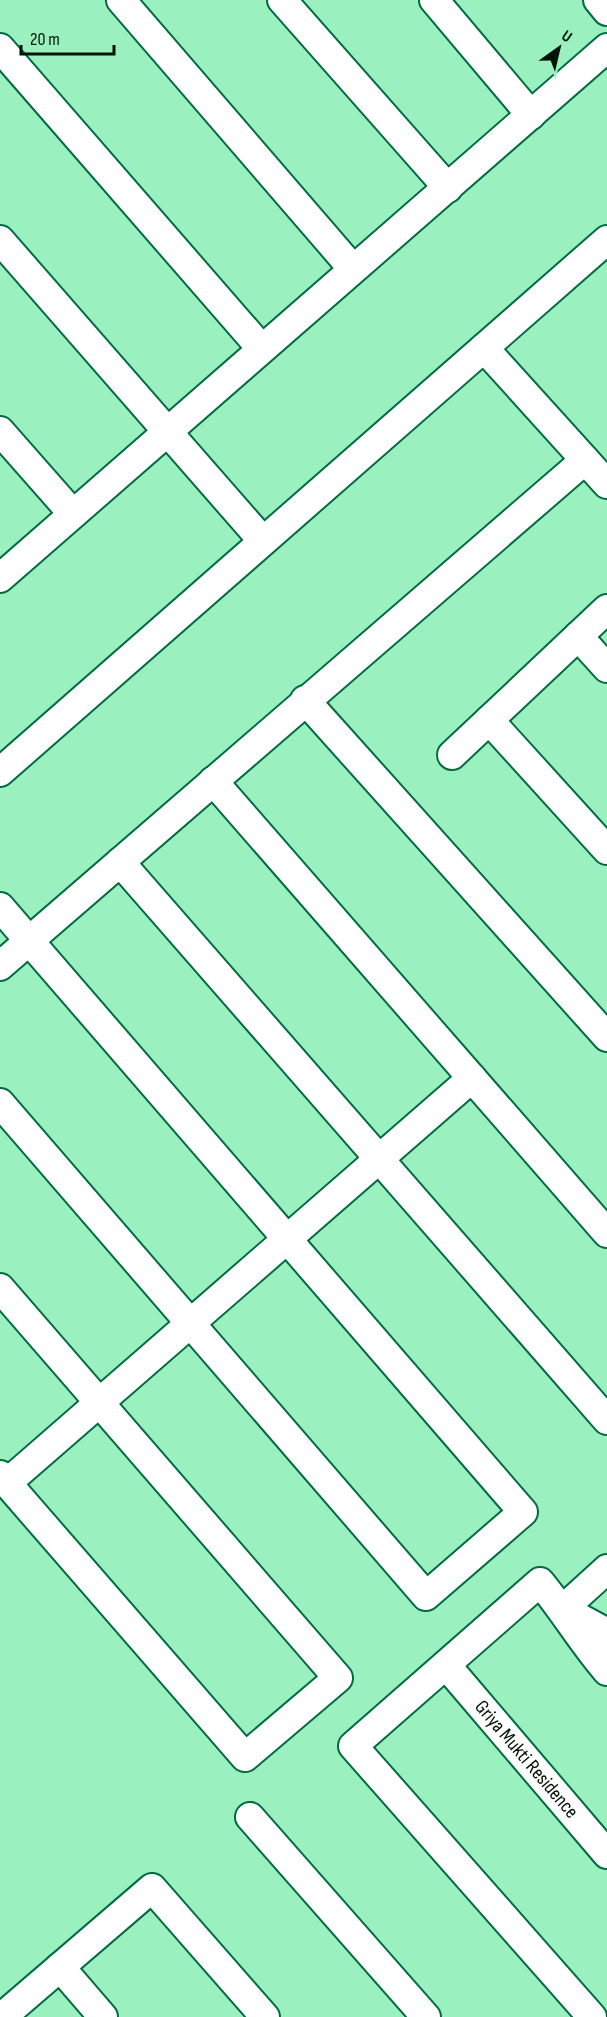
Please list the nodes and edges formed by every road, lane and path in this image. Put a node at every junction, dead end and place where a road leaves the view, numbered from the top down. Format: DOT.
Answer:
graph roads {
  1 [pos="120,0"];
  2 [pos="282,0"];
  3 [pos="434,0"];
  4 [pos="598,0"];
  5 [pos="607,11"];
  6 [pos="0,48"];
  7 [pos="607,48"];
  8 [pos="531,115"];
  9 [pos="448,188"];
  10 [pos="0,240"];
  11 [pos="607,240"];
  12 [pos="353,269"];
  13 [pos="261,348"];
  14 [pos="484,348"];
  15 [pos="0,430"];
  16 [pos="168,431"];
  17 [pos="585,460"];
  18 [pos="607,484"];
  19 [pos="73,514"];
  20 [pos="263,541"];
  21 [pos="0,578"];
  22 [pos="607,609"];
  23 [pos="578,636"];
  24 [pos="607,668"];
  25 [pos="306,700"];
  26 [pos="489,720"];
  27 [pos="452,755"];
  28 [pos="0,772"];
  29 [pos="213,781"];
  30 [pos="607,850"];
  31 [pos="120,862"];
  32 [pos="0,907"];
  33 [pos="29,941"];
  34 [pos="0,966"];
  35 [pos="605,1030"];
  36 [pos="472,1078"];
  37 [pos="0,1103"];
  38 [pos="379,1159"];
  39 [pos="607,1233"];
  40 [pos="287,1239"];
  41 [pos="0,1288"];
  42 [pos="190,1323"];
  43 [pos="99,1402"];
  44 [pos="607,1420"];
  45 [pos="3,1479"];
  46 [pos="607,1569"];
  47 [pos="563,1610"];
  48 [pos="607,1638"];
  49 [pos="446,1665"];
  50 [pos="607,1671"];
  51 [pos="250,1817"];
  52 [pos="607,1854"];
  53 [pos="60,1967"];
  54 [pos="607,2010"];
  55 [pos="2,2017"];
  56 [pos="103,2017"];
  57 [pos="265,2017"];
  58 [pos="426,2017"];
  59 [pos="592,2017"];
  60 [pos="600,2017"];
  1 -- 12 [label="street"];
  2 -- 9 [label="street"];
  3 -- 8 [label="street"];
  4 -- 5 [label="street"];
  6 -- 13 [label="street"];
  7 -- 8 [label="street"];
  8 -- 9 [label="street"];
  9 -- 12 [label="street"];
  10 -- 16 [label="street"];
  11 -- 14 [label="street"];
  12 -- 13 [label="street"];
  13 -- 16 [label="street"];
  14 -- 17 [label="street"];
  14 -- 20 [label="street"];
  15 -- 19 [label="street"];
  16 -- 19 [label="street"];
  16 -- 20 [label="street"];
  17 -- 18 [label="street"];
  17 -- 25 [label="street"];
  19 -- 21 [label="street"];
  20 -- 28 [label="street"];
  22 -- 23 [label="street"];
  23 -- 24 [label="street"];
  23 -- 26 [label="street"];
  25 -- 29 [label="street"];
  25 -- 35 [label="street"];
  26 -- 27 [label="street"];
  26 -- 30 [label="street"];
  29 -- 31 [label="street"];
  29 -- 36 [label="street"];
  31 -- 33 [label="street"];
  31 -- 38 [label="street"];
  32 -- 33 [label="street"];
  33 -- 34 [label="street"];
  33 -- 40 [label="street"];
  36 -- 38 [label="street"];
  36 -- 39 [label="street"];
  37 -- 42 [label="street"];
  38 -- 40 [label="street"];
  38 -- 44 [label="street"];
  40 -- 42 [label="street"];
  40 -- 42 [label="street"];
  41 -- 43 [label="street"];
  42 -- 43 [label="street"];
  43 -- 45 [label="street"];
  43 -- 45 [label="street"];
  46 -- 47 [label="street"];
  47 -- 48 [label="street"];
  47 -- 49 [label="street"];
  47 -- 50 [label="street"];
  49 -- 52 [label="street, Griya Mukti Residence"];
  49 -- 59 [label="street"];
  51 -- 58 [label="street"];
  53 -- 55 [label="street"];
  53 -- 56 [label="street"];
  53 -- 57 [label="street"];
  54 -- 60 [label="street"];
}
